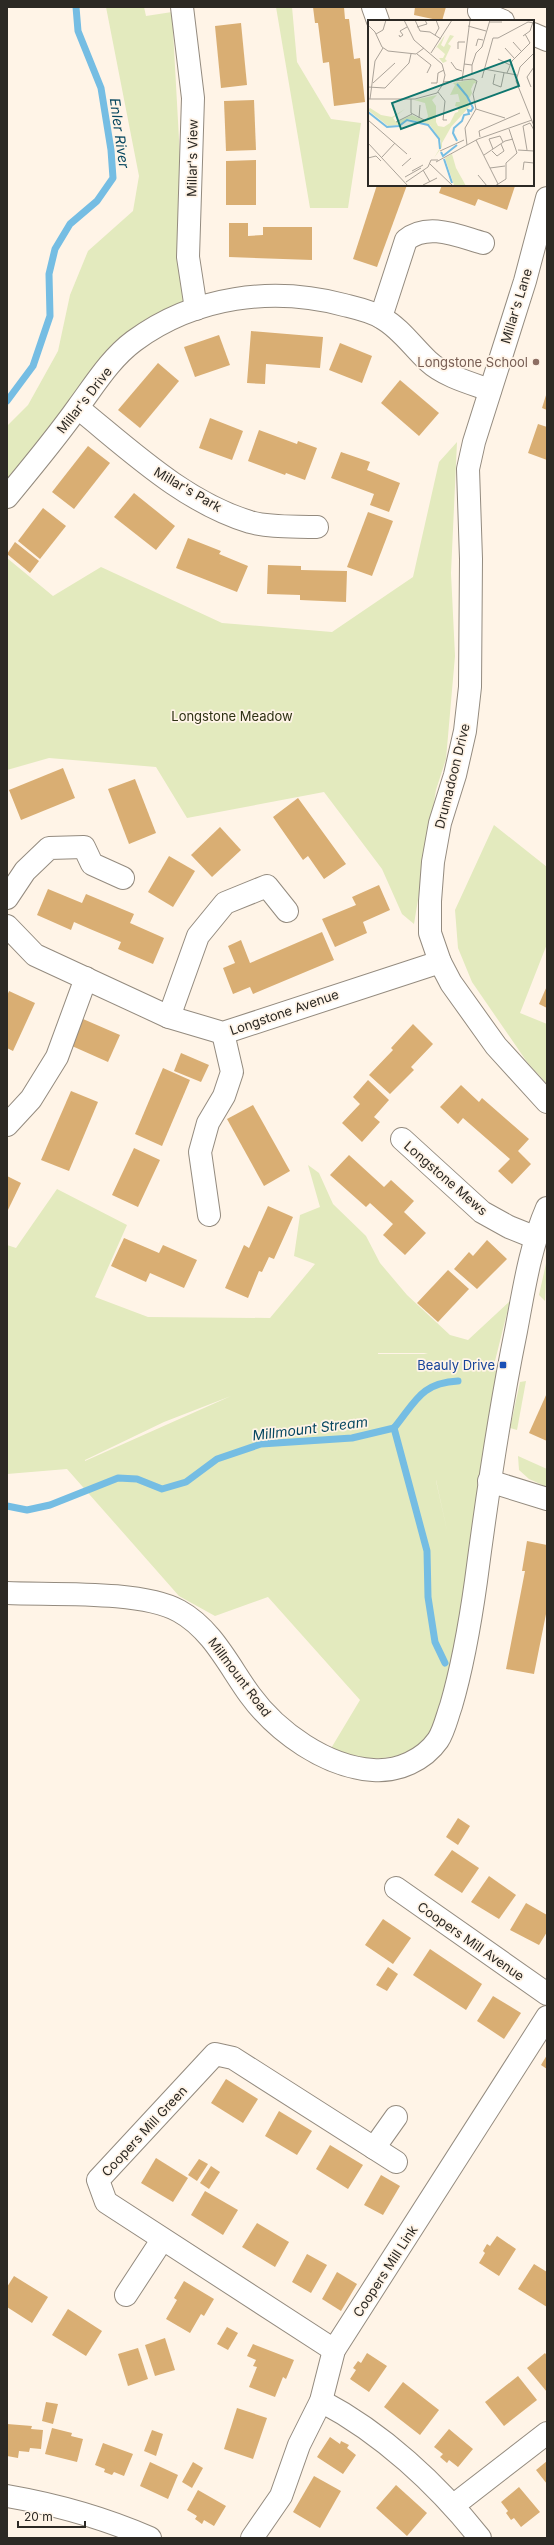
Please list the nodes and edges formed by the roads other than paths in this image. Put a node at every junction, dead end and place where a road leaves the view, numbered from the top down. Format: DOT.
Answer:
graph roads {
  1 [pos="182,7"];
  2 [pos="373,7"];
  3 [pos="478,13"];
  4 [pos="378,20"];
  5 [pos="500,20"];
  6 [pos="534,34"];
  7 [pos="547,40"];
  8 [pos="547,198"];
  9 [pos="483,243"];
  10 [pos="196,309"];
  11 [pos="381,318"];
  12 [pos="490,390"];
  13 [pos="78,408"];
  14 [pos="483,412"];
  15 [pos="10,488"];
  16 [pos="317,526"];
  17 [pos="123,878"];
  18 [pos="7,898"];
  19 [pos="287,911"];
  20 [pos="7,926"];
  21 [pos="440,962"];
  22 [pos="86,978"];
  23 [pos="170,1017"];
  24 [pos="223,1033"];
  25 [pos="547,1102"];
  26 [pos="7,1125"];
  27 [pos="402,1139"];
  28 [pos="547,1208"];
  29 [pos="208,1215"];
  30 [pos="534,1237"];
  31 [pos="489,1481"];
  32 [pos="547,1499"];
  33 [pos="7,1593"];
  34 [pos="396,1888"];
  35 [pos="547,1994"];
  36 [pos="547,2017"];
  37 [pos="396,2117"];
  38 [pos="374,2148"];
  39 [pos="396,2162"];
  40 [pos="162,2240"];
  41 [pos="126,2295"];
  42 [pos="334,2350"];
  43 [pos="321,2400"];
  44 [pos="547,2432"];
  45 [pos="7,2496"];
  46 [pos="454,2505"];
  47 [pos="150,2538"];
  48 [pos="252,2538"];
  49 [pos="480,2538"];
  1 -- 10 [label="street, Millar's View"];
  2 -- 4 [label="street"];
  3 -- 5 [label="street"];
  6 -- 7 [label="street"];
  8 -- 12 [label="street, Millar's Lane"];
  9 -- 11 [label="street"];
  10 -- 11 [label="street, Millar's Drive"];
  10 -- 13 [label="street, Millar's Drive"];
  11 -- 12 [label="street, Millar's Drive"];
  12 -- 14 [label="street, Millar's Lane"];
  13 -- 15 [label="street, Millar's Drive"];
  13 -- 16 [label="street, Millar's Park"];
  14 -- 21 [label="street, Drumadoon Drive"];
  17 -- 18 [label="street"];
  19 -- 23 [label="street"];
  20 -- 22 [label="street, Longstone Avenue"];
  21 -- 24 [label="street, Longstone Avenue"];
  21 -- 25 [label="street, Drumadoon Drive"];
  22 -- 23 [label="street, Longstone Avenue"];
  22 -- 26 [label="street"];
  23 -- 24 [label="street, Longstone Avenue"];
  24 -- 29 [label="street"];
  27 -- 30 [label="street, Longstone Mews"];
  28 -- 30 [label="street"];
  30 -- 31 [label="street"];
  31 -- 32 [label="street"];
  31 -- 33 [label="street, Millmount Road"];
  34 -- 35 [label="street, Coopers Mill Avenue"];
  36 -- 42 [label="street, Coopers Mill Link"];
  37 -- 38 [label="street"];
  38 -- 39 [label="street, Coopers Mill Green"];
  38 -- 40 [label="street, Coopers Mill Green"];
  40 -- 41 [label="street"];
  40 -- 42 [label="street, Coopers Mill Green"];
  42 -- 43 [label="street, Coopers Mill Link"];
  43 -- 46 [label="street"];
  43 -- 48 [label="street, Coopers Mill Link"];
  44 -- 46 [label="street"];
  45 -- 47 [label="street"];
  46 -- 49 [label="street"];
}
